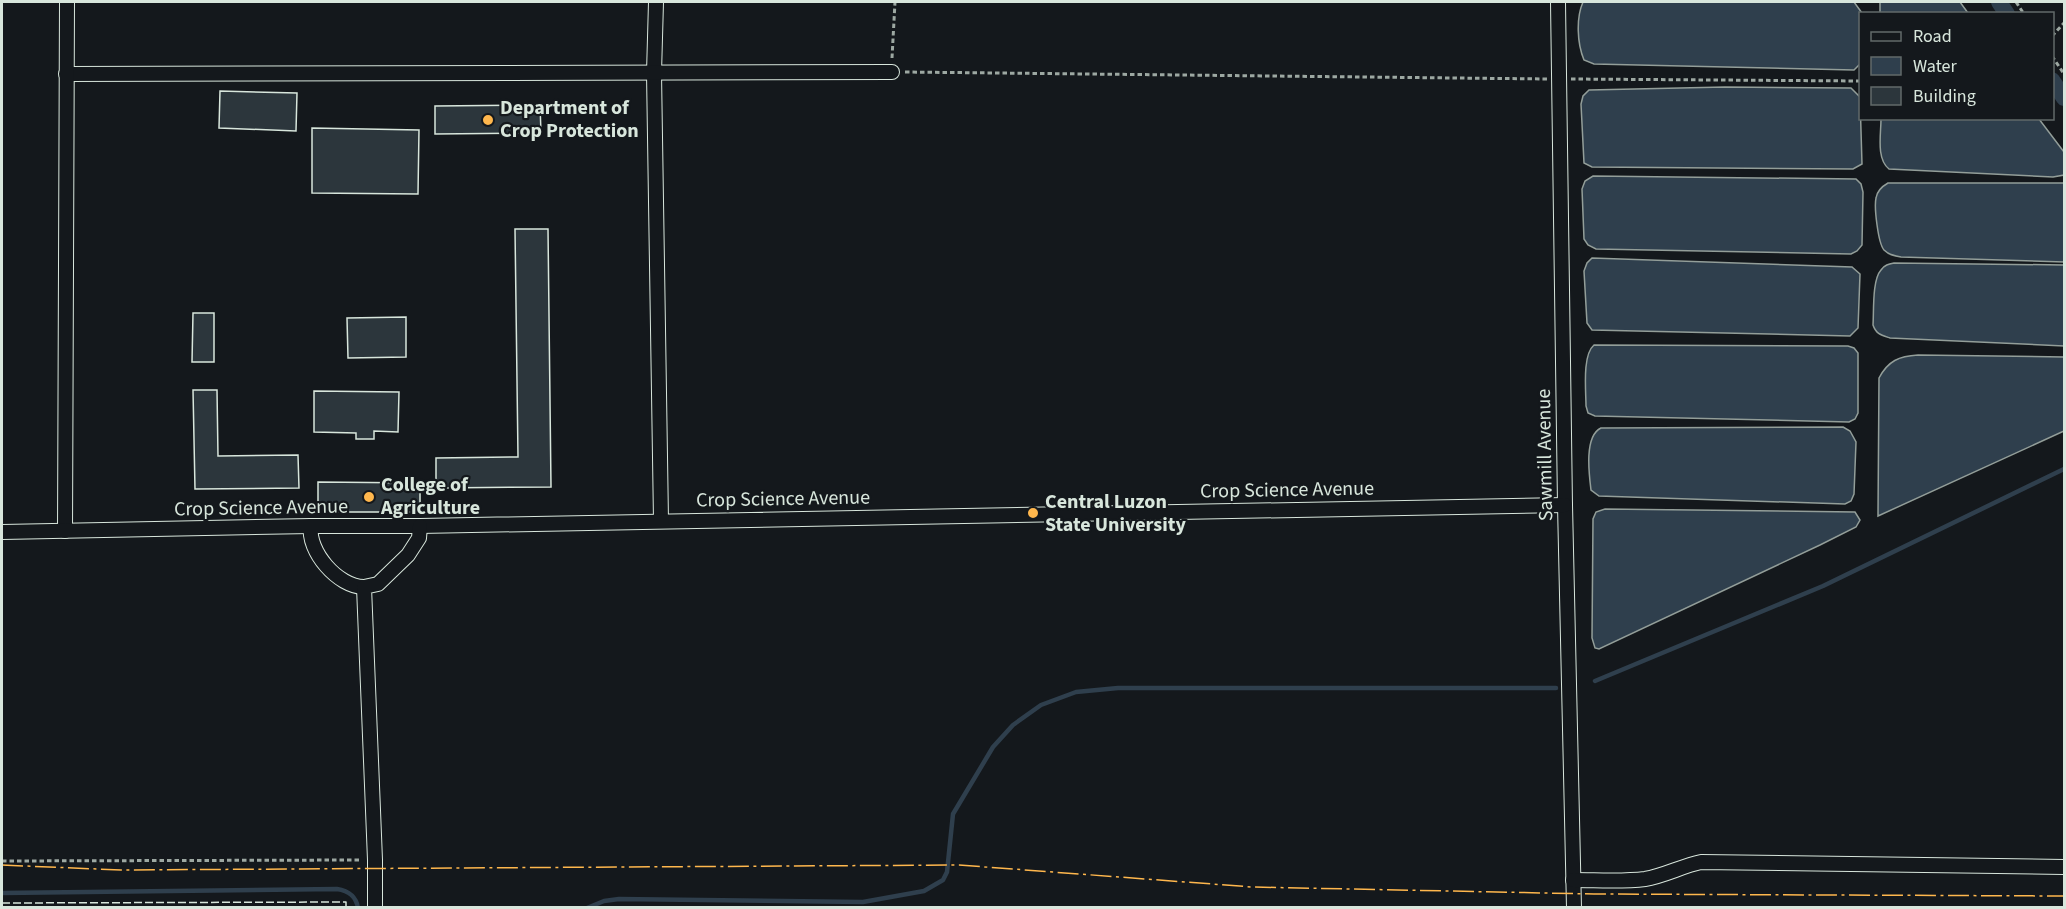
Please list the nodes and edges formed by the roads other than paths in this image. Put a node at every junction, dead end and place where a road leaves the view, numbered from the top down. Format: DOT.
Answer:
graph roads {
  1 [pos="67,2"];
  2 [pos="656,2"];
  3 [pos="1558,2"];
  4 [pos="892,72"];
  5 [pos="654,73"];
  6 [pos="66,74"];
  7 [pos="1564,505"];
  8 [pos="661,521"];
  9 [pos="311,526"];
  10 [pos="420,526"];
  11 [pos="64,531"];
  12 [pos="2,532"];
  13 [pos="364,586"];
  14 [pos="2064,867"];
  15 [pos="1573,880"];
  16 [pos="375,908"];
  17 [pos="1574,908"];
  1 -- 6 [label="street"];
  2 -- 5 [label="street"];
  3 -- 7 [label="street, Sawmill Avenue"];
  4 -- 5 [label="street"];
  5 -- 6 [label="street"];
  5 -- 8 [label="street"];
  6 -- 11 [label="street"];
  7 -- 8 [label="street, Crop Science Avenue"];
  7 -- 15 [label="street, Sawmill Avenue"];
  8 -- 10 [label="street, Crop Science Avenue"];
  9 -- 10 [label="street, Crop Science Avenue"];
  9 -- 11 [label="street, Crop Science Avenue"];
  9 -- 13 [label="street"];
  10 -- 13 [label="street"];
  11 -- 12 [label="street, Crop Science Avenue"];
  13 -- 16 [label="street"];
  14 -- 15 [label="street"];
  15 -- 17 [label="street, Sawmill Avenue"];
}
